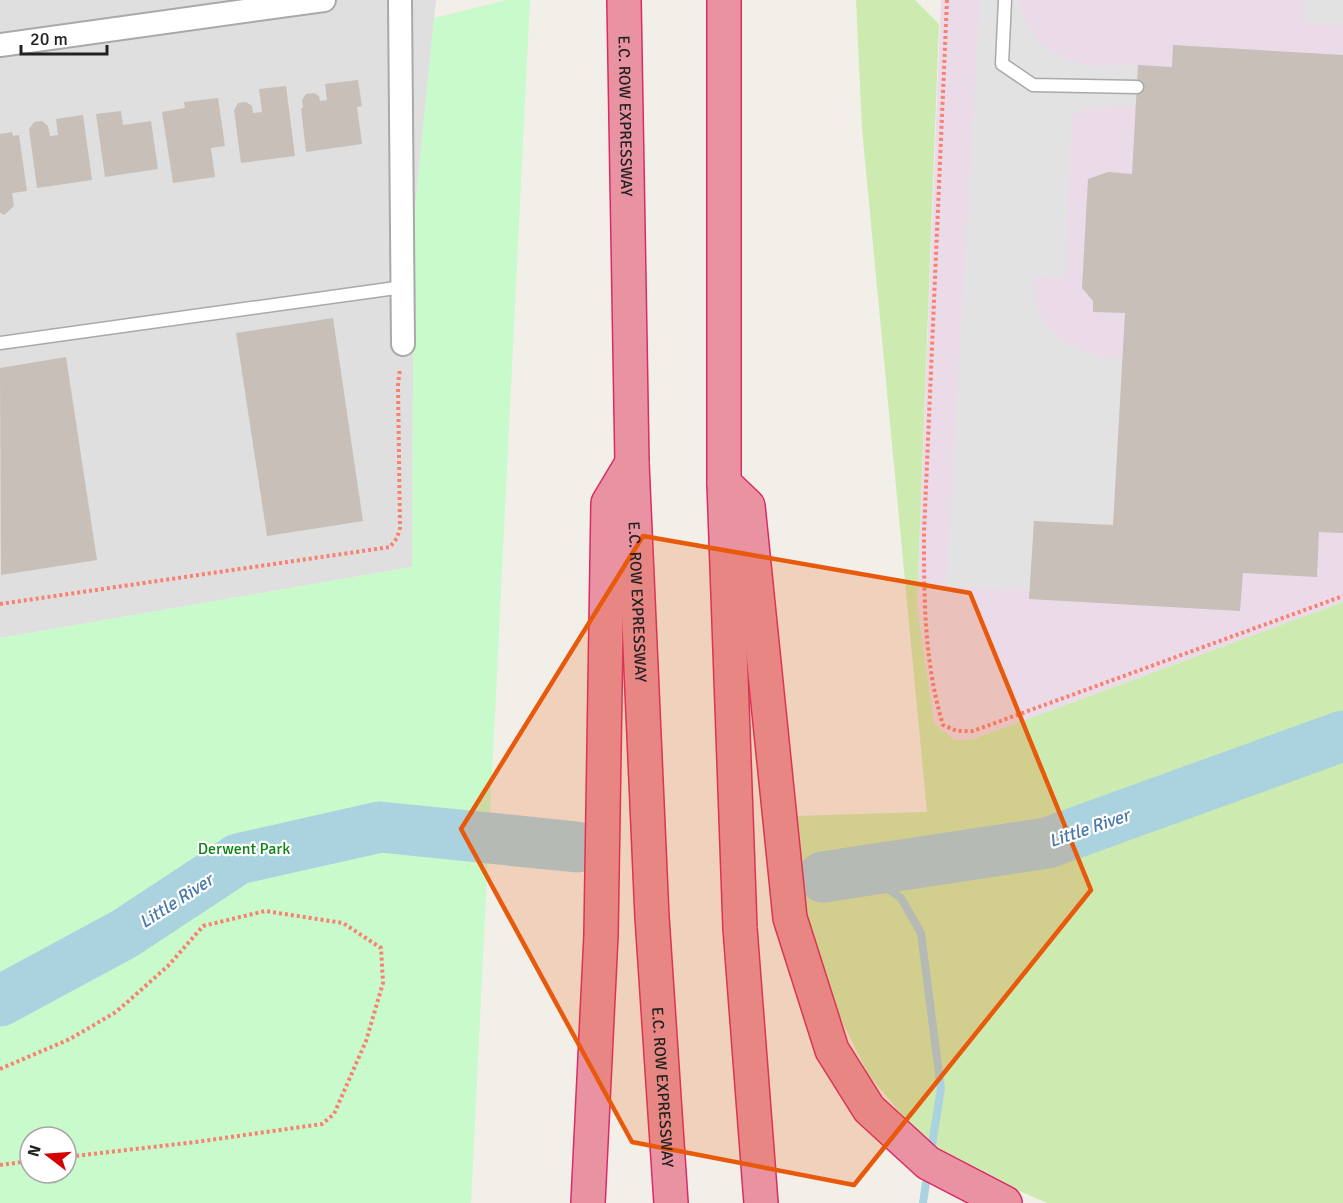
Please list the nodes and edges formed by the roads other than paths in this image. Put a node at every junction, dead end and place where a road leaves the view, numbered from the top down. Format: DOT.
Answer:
graph roads {
  1 [pos="324,0"];
  2 [pos="400,0"];
  3 [pos="624,0"];
  4 [pos="724,0"];
  5 [pos="1005,0"];
  6 [pos="211,8"];
  7 [pos="0,45"];
  8 [pos="1137,87"];
  9 [pos="403,287"];
  10 [pos="0,343"];
  11 [pos="404,344"];
  12 [pos="632,463"];
  13 [pos="724,483"];
  14 [pos="588,1203"];
  15 [pos="671,1203"];
  16 [pos="761,1203"];
  17 [pos="1005,1203"];
  1 -- 6 [label="street"];
  2 -- 9 [label="street"];
  3 -- 12 [label="highway, E.C. ROW EXPRESSWAY"];
  4 -- 13 [label="highway"];
  5 -- 8 [label="lane"];
  6 -- 7 [label="street"];
  9 -- 10 [label="lane"];
  9 -- 11 [label="street"];
  12 -- 14 [label="highway"];
  12 -- 15 [label="highway, E.C. ROW EXPRESSWAY"];
  13 -- 16 [label="highway"];
  13 -- 17 [label="highway"];
}
